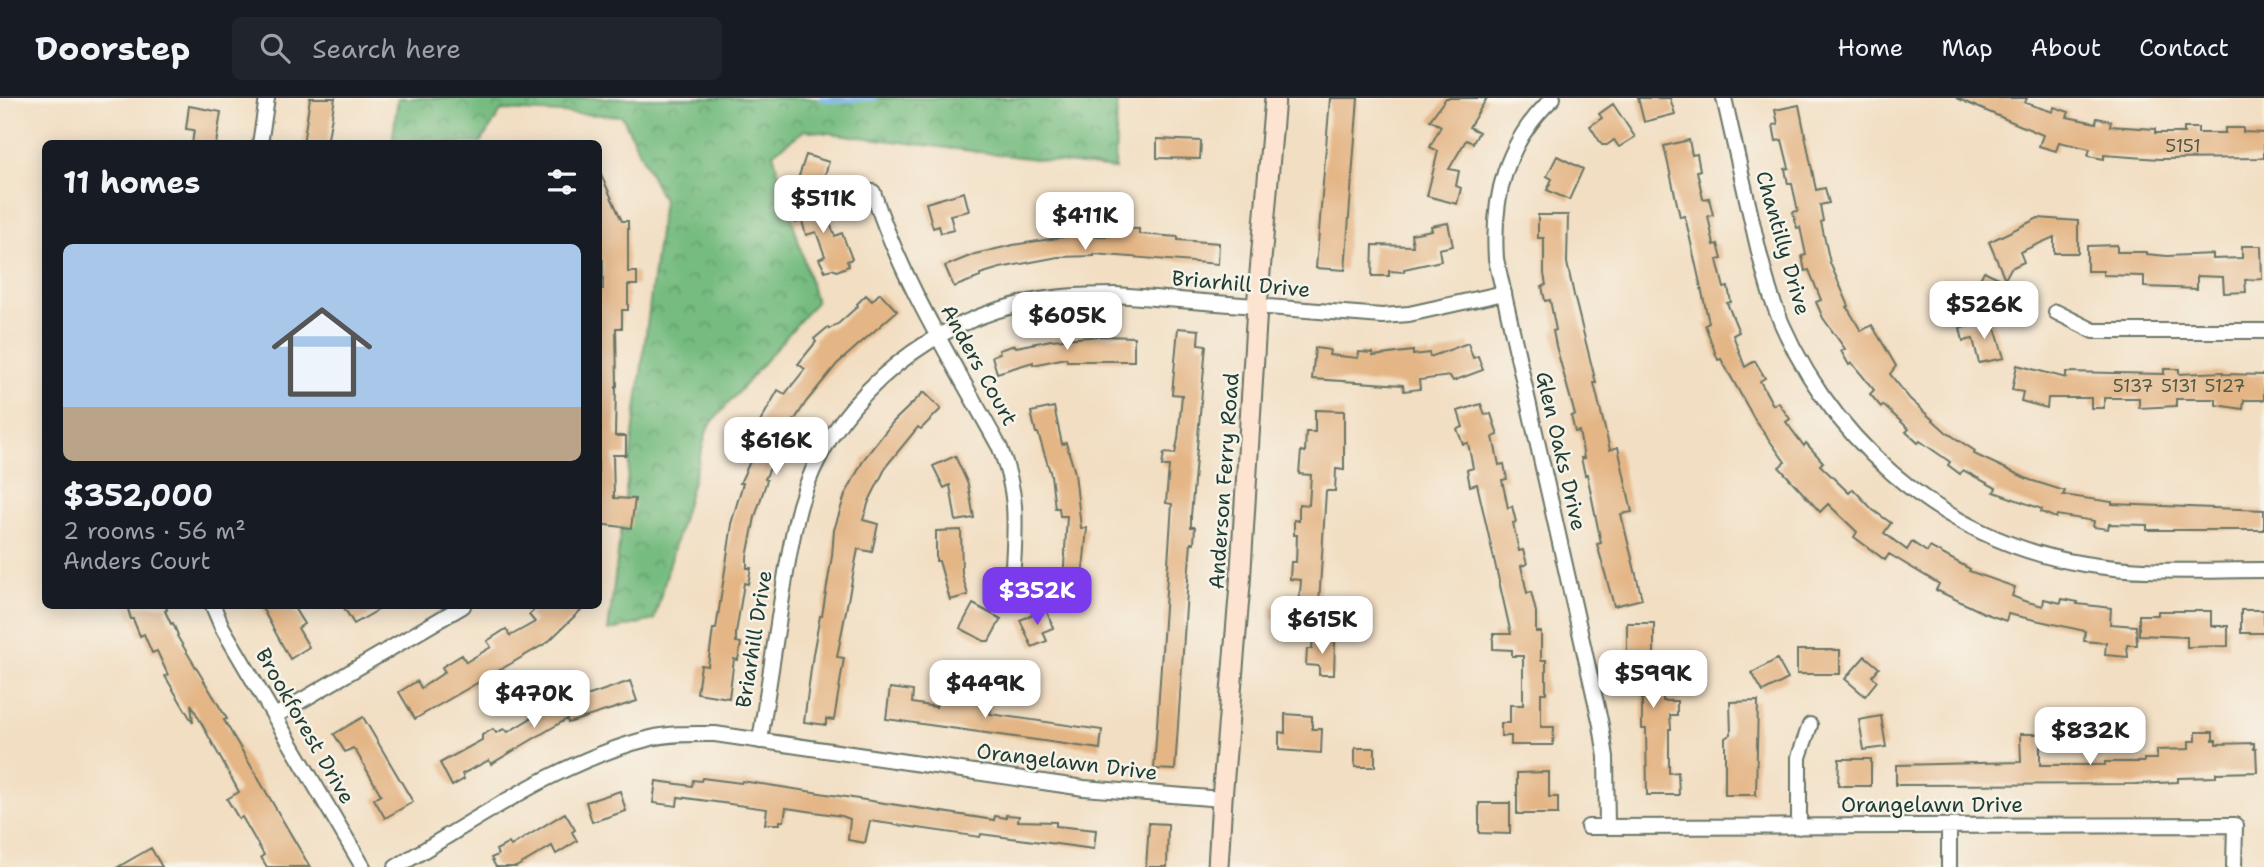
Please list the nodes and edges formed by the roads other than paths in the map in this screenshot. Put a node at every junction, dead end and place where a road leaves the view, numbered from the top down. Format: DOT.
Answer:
graph roads {
  1 [pos="267,98"];
  2 [pos="1275,98"];
  3 [pos="1553,98"];
  4 [pos="1724,98"];
  5 [pos="261,140"];
  6 [pos="873,192"];
  7 [pos="1504,293"];
  8 [pos="1257,307"];
  9 [pos="2056,312"];
  10 [pos="2264,331"];
  11 [pos="938,335"];
  12 [pos="1013,566"];
  13 [pos="2264,570"];
  14 [pos="214,609"];
  15 [pos="458,609"];
  16 [pos="275,716"];
  17 [pos="1810,725"];
  18 [pos="760,741"];
  19 [pos="1222,799"];
  20 [pos="1949,826"];
  21 [pos="1588,827"];
  22 [pos="1607,827"];
  23 [pos="1799,827"];
  24 [pos="363,867"];
  25 [pos="396,867"];
  26 [pos="1218,867"];
  27 [pos="1949,867"];
  28 [pos="2234,867"];
  1 -- 5 [label="street"];
  2 -- 8 [label="street, Anderson Ferry Road"];
  3 -- 7 [label="street, Glen Oaks Drive"];
  4 -- 13 [label="street, Chantilly Drive"];
  6 -- 11 [label="street, Anders Court"];
  7 -- 8 [label="street, Briarhill Drive"];
  7 -- 22 [label="street, Glen Oaks Drive"];
  8 -- 11 [label="street, Briarhill Drive"];
  8 -- 19 [label="street, Anderson Ferry Road"];
  9 -- 10 [label="street"];
  11 -- 12 [label="street, Anders Court"];
  11 -- 18 [label="street, Briarhill Drive"];
  14 -- 16 [label="street, Brookforest Drive"];
  15 -- 16 [label="street"];
  16 -- 24 [label="street, Brookforest Drive"];
  17 -- 23 [label="street"];
  18 -- 19 [label="street, Orangelawn Drive"];
  18 -- 25 [label="street, Orangelawn Drive"];
  19 -- 26 [label="street, Anderson Ferry Road"];
  20 -- 23 [label="street, Orangelawn Drive"];
  20 -- 27 [label="street"];
  20 -- 28 [label="street, Orangelawn Drive"];
  21 -- 22 [label="street, Orangelawn Drive"];
  22 -- 23 [label="street, Orangelawn Drive"];
}
